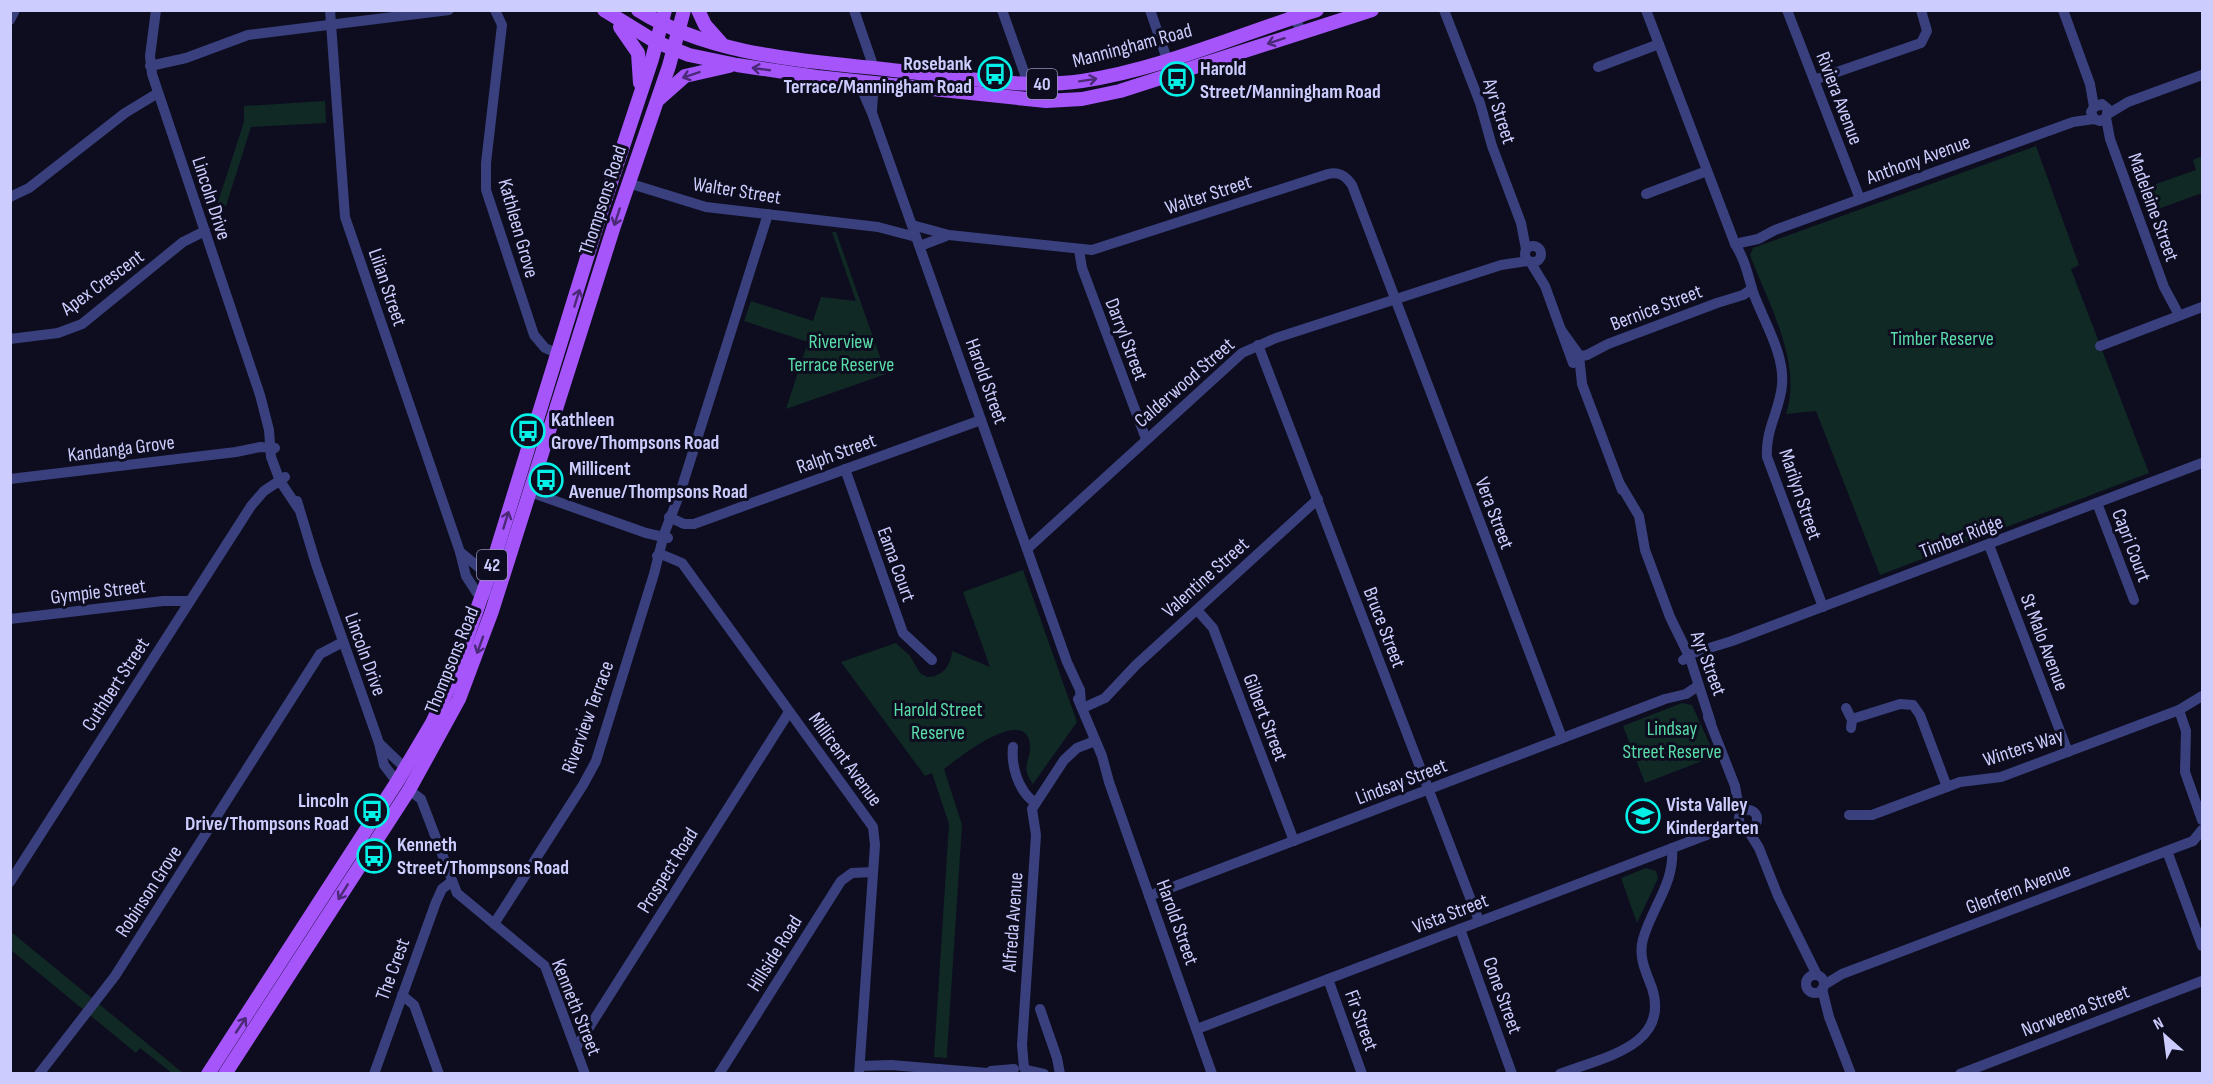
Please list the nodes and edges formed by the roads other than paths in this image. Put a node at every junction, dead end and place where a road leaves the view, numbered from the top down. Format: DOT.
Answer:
graph roads {
  1 [pos="15,10"];
  2 [pos="156,10"];
  3 [pos="330,10"];
  4 [pos="449,10"];
  5 [pos="495,10"];
  6 [pos="638,10"];
  7 [pos="684,10"];
  8 [pos="698,10"];
  9 [pos="854,10"];
  10 [pos="1002,10"];
  11 [pos="1150,10"];
  12 [pos="1372,10"];
  13 [pos="1444,10"];
  14 [pos="1646,10"];
  15 [pos="1787,10"];
  16 [pos="1921,10"];
  17 [pos="2063,10"];
  18 [pos="604,11"];
  19 [pos="1302,13"];
  20 [pos="662,17"];
  21 [pos="10,20"];
  22 [pos="331,24"];
  23 [pos="678,30"];
  24 [pos="1302,32"];
  25 [pos="656,42"];
  26 [pos="1659,44"];
  27 [pos="722,45"];
  28 [pos="673,50"];
  29 [pos="1167,59"];
  30 [pos="737,65"];
  31 [pos="1598,67"];
  32 [pos="874,68"];
  33 [pos="151,70"];
  34 [pos="2202,75"];
  35 [pos="1814,80"];
  36 [pos="858,81"];
  37 [pos="1028,83"];
  38 [pos="881,84"];
  39 [pos="157,89"];
  40 [pos="639,100"];
  41 [pos="656,103"];
  42 [pos="2100,112"];
  43 [pos="872,113"];
  44 [pos="1707,171"];
  45 [pos="628,183"];
  46 [pos="1646,194"];
  47 [pos="10,197"];
  48 [pos="1860,199"];
  49 [pos="768,214"];
  50 [pos="910,220"];
  51 [pos="878,227"];
  52 [pos="206,235"];
  53 [pos="949,235"];
  54 [pos="918,242"];
  55 [pos="1735,244"];
  56 [pos="1079,250"];
  57 [pos="1531,255"];
  58 [pos="1752,289"];
  59 [pos="1395,300"];
  60 [pos="2202,307"];
  61 [pos="2175,317"];
  62 [pos="10,339"];
  63 [pos="1258,345"];
  64 [pos="2100,346"];
  65 [pos="566,356"];
  66 [pos="1577,356"];
  67 [pos="981,420"];
  68 [pos="1146,440"];
  69 [pos="271,448"];
  70 [pos="2202,463"];
  71 [pos="845,469"];
  72 [pos="282,478"];
  73 [pos="10,479"];
  74 [pos="524,494"];
  75 [pos="1317,499"];
  76 [pos="2097,503"];
  77 [pos="673,518"];
  78 [pos="665,537"];
  79 [pos="1989,544"];
  80 [pos="1027,549"];
  81 [pos="460,552"];
  82 [pos="661,557"];
  83 [pos="489,574"];
  84 [pos="499,590"];
  85 [pos="483,595"];
  86 [pos="2134,600"];
  87 [pos="190,601"];
  88 [pos="1823,607"];
  89 [pos="1197,610"];
  90 [pos="10,620"];
  91 [pos="344,645"];
  92 [pos="1688,658"];
  93 [pos="932,660"];
  94 [pos="1694,688"];
  95 [pos="2202,696"];
  96 [pos="1083,708"];
  97 [pos="1846,708"];
  98 [pos="2179,710"];
  99 [pos="789,712"];
  100 [pos="1562,738"];
  101 [pos="1095,741"];
  102 [pos="379,743"];
  103 [pos="1013,747"];
  104 [pos="2068,752"];
  105 [pos="405,768"];
  106 [pos="403,786"];
  107 [pos="1947,787"];
  108 [pos="1428,790"];
  109 [pos="1034,802"];
  110 [pos="1849,815"];
  111 [pos="1746,820"];
  112 [pos="2202,820"];
  113 [pos="2202,830"];
  114 [pos="1294,841"];
  115 [pos="1672,848"];
  116 [pos="2167,851"];
  117 [pos="873,872"];
  118 [pos="10,882"];
  119 [pos="451,882"];
  120 [pos="1149,896"];
  121 [pos="1479,921"];
  122 [pos="494,924"];
  123 [pos="1461,928"];
  124 [pos="1801,944"];
  125 [pos="2202,946"];
  126 [pos="1328,979"];
  127 [pos="2202,981"];
  128 [pos="1821,982"];
  129 [pos="1808,986"];
  130 [pos="402,995"];
  131 [pos="1040,1009"];
  132 [pos="1829,1017"];
  133 [pos="1197,1029"];
  134 [pos="576,1048"];
  135 [pos="860,1066"];
  136 [pos="1020,1070"];
  137 [pos="995,1072"];
  138 [pos="39,1074"];
  139 [pos="208,1074"];
  140 [pos="225,1074"];
  141 [pos="374,1074"];
  142 [pos="439,1074"];
  143 [pos="585,1074"];
  144 [pos="719,1074"];
  145 [pos="1044,1074"];
  146 [pos="1060,1074"];
  147 [pos="1212,1074"];
  148 [pos="1362,1074"];
  149 [pos="1512,1074"];
  150 [pos="1560,1074"];
  151 [pos="1851,1074"];
  152 [pos="1960,1074"];
  1 -- 21 [label="street"];
  2 -- 33 [label="street, Lincoln Drive"];
  3 -- 22 [label="street, Lilian Street"];
  4 -- 22 [label="street"];
  5 -- 65 [label="street, Kathleen Grove"];
  6 -- 20 [label="main road, Manningham Road / 40"];
  7 -- 23 [label="main road, Thompsons Road / 42"];
  8 -- 27 [label="main road"];
  9 -- 32 [label="street"];
  10 -- 37 [label="street"];
  11 -- 29 [label="street"];
  12 -- 24 [label="main road, Manningham Road / 40"];
  13 -- 57 [label="street, Ayr Street"];
  14 -- 26 [label="street, Marilyn Street"];
  15 -- 35 [label="street, Riviera Avenue"];
  16 -- 35 [label="street"];
  17 -- 42 [label="street, Madeleine Street"];
  18 -- 25 [label="main road, Manningham Road / 40"];
  18 -- 40 [label="main road"];
  19 -- 24 [label="street"];
  19 -- 29 [label="main road, Manningham Road / 40"];
  20 -- 23 [label="main road, Manningham Road / 40"];
  20 -- 25 [label="main road, Thompsons Road / 42"];
  22 -- 33 [label="street"];
  22 -- 81 [label="street, Lilian Street"];
  23 -- 27 [label="main road, Manningham Road / 40"];
  23 -- 28 [label="main road, Thompsons Road / 42"];
  24 -- 38 [label="main road, Manningham Road / 40, one-way"];
  25 -- 28 [label="main road, Manningham Road / 40"];
  25 -- 40 [label="main road, Thompsons Road / 42"];
  26 -- 31 [label="street"];
  26 -- 44 [label="street, Marilyn Street"];
  27 -- 32 [label="main road, Manningham Road / 40"];
  28 -- 30 [label="main road, Manningham Road / 40"];
  28 -- 41 [label="main road, Thompsons Road / 42"];
  37 -- 29 [label="main road, Manningham Road / 40, one-way"];
  36 -- 30 [label="main road, Manningham Road / 40, one-way"];
  30 -- 41 [label="main road, one-way"];
  32 -- 37 [label="main road, Manningham Road / 40"];
  33 -- 39 [label="street, Lincoln Drive"];
  34 -- 42 [label="street, Anthony Avenue"];
  35 -- 48 [label="street, Riviera Avenue"];
  36 -- 38 [label="main road, Manningham Road / 40"];
  36 -- 43 [label="street, Harold Street"];
  38 -- 43 [label="street"];
  39 -- 47 [label="street"];
  39 -- 52 [label="street, Lincoln Drive"];
  65 -- 40 [label="main road, Thompsons Road / 42, one-way"];
  41 -- 45 [label="main road, Thompsons Road / 42"];
  42 -- 48 [label="street, Anthony Avenue"];
  42 -- 61 [label="street, Madeleine Street"];
  43 -- 50 [label="street, Harold Street"];
  44 -- 46 [label="street"];
  44 -- 55 [label="street, Marilyn Street"];
  45 -- 49 [label="street, Walter Street"];
  45 -- 65 [label="main road, Thompsons Road / 42, one-way"];
  48 -- 55 [label="street, Anthony Avenue"];
  49 -- 51 [label="street, Walter Street"];
  49 -- 77 [label="street, Riverview Terrace"];
  50 -- 51 [label="street, Walter Street"];
  50 -- 53 [label="street, Walter Street"];
  50 -- 54 [label="street, Harold Street"];
  51 -- 54 [label="street, Walter Street"];
  52 -- 62 [label="street, Apex Crescent"];
  52 -- 69 [label="street, Lincoln Drive"];
  53 -- 54 [label="street, Walter Street"];
  53 -- 56 [label="street, Walter Street"];
  54 -- 67 [label="street, Harold Street"];
  55 -- 58 [label="street, Marilyn Street"];
  56 -- 59 [label="street, Walter Street"];
  56 -- 68 [label="street, Darryl Street"];
  57 -- 59 [label="street, Calderwood Street"];
  57 -- 66 [label="street, Ayr Street"];
  58 -- 66 [label="street, Bernice Street"];
  58 -- 88 [label="street, Marilyn Street"];
  59 -- 63 [label="street, Calderwood Street"];
  59 -- 100 [label="street, Vera Street"];
  60 -- 61 [label="street"];
  61 -- 64 [label="street"];
  63 -- 68 [label="street, Calderwood Street"];
  63 -- 75 [label="street, Bruce Street"];
  65 -- 74 [label="main road, Thompsons Road / 42"];
  66 -- 92 [label="street, Ayr Street"];
  67 -- 71 [label="street, Ralph Street"];
  67 -- 80 [label="street, Harold Street"];
  68 -- 80 [label="street, Calderwood Street"];
  69 -- 72 [label="street, Lincoln Drive"];
  69 -- 73 [label="street, Kandanga Grove"];
  70 -- 76 [label="street, Timber Ridge"];
  71 -- 77 [label="street, Ralph Street"];
  71 -- 93 [label="street, Eama Court"];
  72 -- 87 [label="street, Cuthbert Street"];
  72 -- 91 [label="street, Lincoln Drive"];
  74 -- 78 [label="street"];
  83 -- 74 [label="main road, Thompsons Road / 42, one-way"];
  74 -- 84 [label="main road, Thompsons Road / 42"];
  75 -- 89 [label="street, Valentine Street"];
  75 -- 108 [label="street, Bruce Street"];
  76 -- 79 [label="street, Timber Ridge"];
  76 -- 86 [label="street, Capri Court"];
  77 -- 78 [label="street, Riverview Terrace"];
  78 -- 82 [label="street, Riverview Terrace"];
  79 -- 88 [label="street, Timber Ridge"];
  79 -- 104 [label="street, St Malo Avenue"];
  80 -- 96 [label="street, Harold Street"];
  81 -- 83 [label="street"];
  81 -- 85 [label="street, Lilian Street"];
  82 -- 99 [label="street, Millicent Avenue"];
  82 -- 122 [label="street, Riverview Terrace"];
  83 -- 84 [label="street"];
  83 -- 85 [label="main road, Thompsons Road / 42"];
  84 -- 85 [label="street"];
  84 -- 106 [label="main road, Thompsons Road / 42, one-way"];
  85 -- 105 [label="main road, Thompsons Road / 42"];
  87 -- 90 [label="street, Gympie Street"];
  87 -- 118 [label="street, Cuthbert Street"];
  88 -- 92 [label="street, Timber Ridge"];
  89 -- 96 [label="street, Valentine Street"];
  89 -- 114 [label="street, Gilbert Street"];
  91 -- 102 [label="street, Lincoln Drive"];
  91 -- 138 [label="street, Robinson Grove"];
  92 -- 94 [label="street, Ayr Street"];
  94 -- 100 [label="street, Lindsay Street"];
  94 -- 111 [label="street, Ayr Street"];
  95 -- 98 [label="street, Winters Way"];
  96 -- 101 [label="street, Harold Street"];
  97 -- 107 [label="street"];
  98 -- 104 [label="street, Winters Way"];
  98 -- 112 [label="street"];
  99 -- 117 [label="street, Millicent Avenue"];
  99 -- 134 [label="street, Prospect Road"];
  100 -- 108 [label="street, Lindsay Street"];
  101 -- 109 [label="street"];
  101 -- 120 [label="street, Harold Street"];
  102 -- 105 [label="street, Lincoln Drive"];
  102 -- 106 [label="street, Lincoln Drive"];
  103 -- 109 [label="street, Alfreda Avenue"];
  104 -- 107 [label="street, Winters Way"];
  105 -- 106 [label="main road"];
  106 -- 119 [label="street, Kenneth Street"];
  139 -- 106 [label="main road, Thompsons Road / 42, one-way"];
  106 -- 140 [label="main road, Thompsons Road / 42, one-way"];
  107 -- 110 [label="street, Winters Way"];
  108 -- 114 [label="street, Lindsay Street"];
  108 -- 121 [label="street, Bruce Street"];
  109 -- 136 [label="street, Alfreda Avenue"];
  111 -- 115 [label="street, Vista Street"];
  111 -- 124 [label="street, Ayr Street"];
  113 -- 116 [label="street, Glenfern Avenue"];
  114 -- 120 [label="street, Lindsay Street"];
  115 -- 121 [label="street, Vista Street"];
  115 -- 150 [label="street"];
  116 -- 125 [label="street"];
  116 -- 128 [label="street, Glenfern Avenue"];
  117 -- 135 [label="street, Millicent Avenue"];
  117 -- 144 [label="street, Hillside Road"];
  119 -- 122 [label="street, Kenneth Street"];
  119 -- 130 [label="street, The Crest"];
  120 -- 133 [label="street, Harold Street"];
  121 -- 123 [label="street, Vista Street"];
  122 -- 134 [label="street, Kenneth Street"];
  123 -- 126 [label="street, Vista Street"];
  123 -- 149 [label="street, Cone Street"];
  124 -- 128 [label="street, Ayr Street"];
  124 -- 129 [label="street, Ayr Street"];
  126 -- 133 [label="street, Vista Street"];
  126 -- 148 [label="street, Fir Street"];
  127 -- 152 [label="street, Norweena Street"];
  128 -- 129 [label="street, Glenfern Avenue"];
  128 -- 129 [label="street"];
  128 -- 132 [label="street, Ayr Street"];
  129 -- 132 [label="street, Ayr Street"];
  130 -- 141 [label="street, The Crest"];
  130 -- 142 [label="street"];
  131 -- 146 [label="street"];
  132 -- 151 [label="street, Ayr Street"];
  133 -- 147 [label="street, Harold Street"];
  134 -- 143 [label="street, Kenneth Street"];
  135 -- 137 [label="street"];
  136 -- 137 [label="street"];
  136 -- 145 [label="street"];
}
